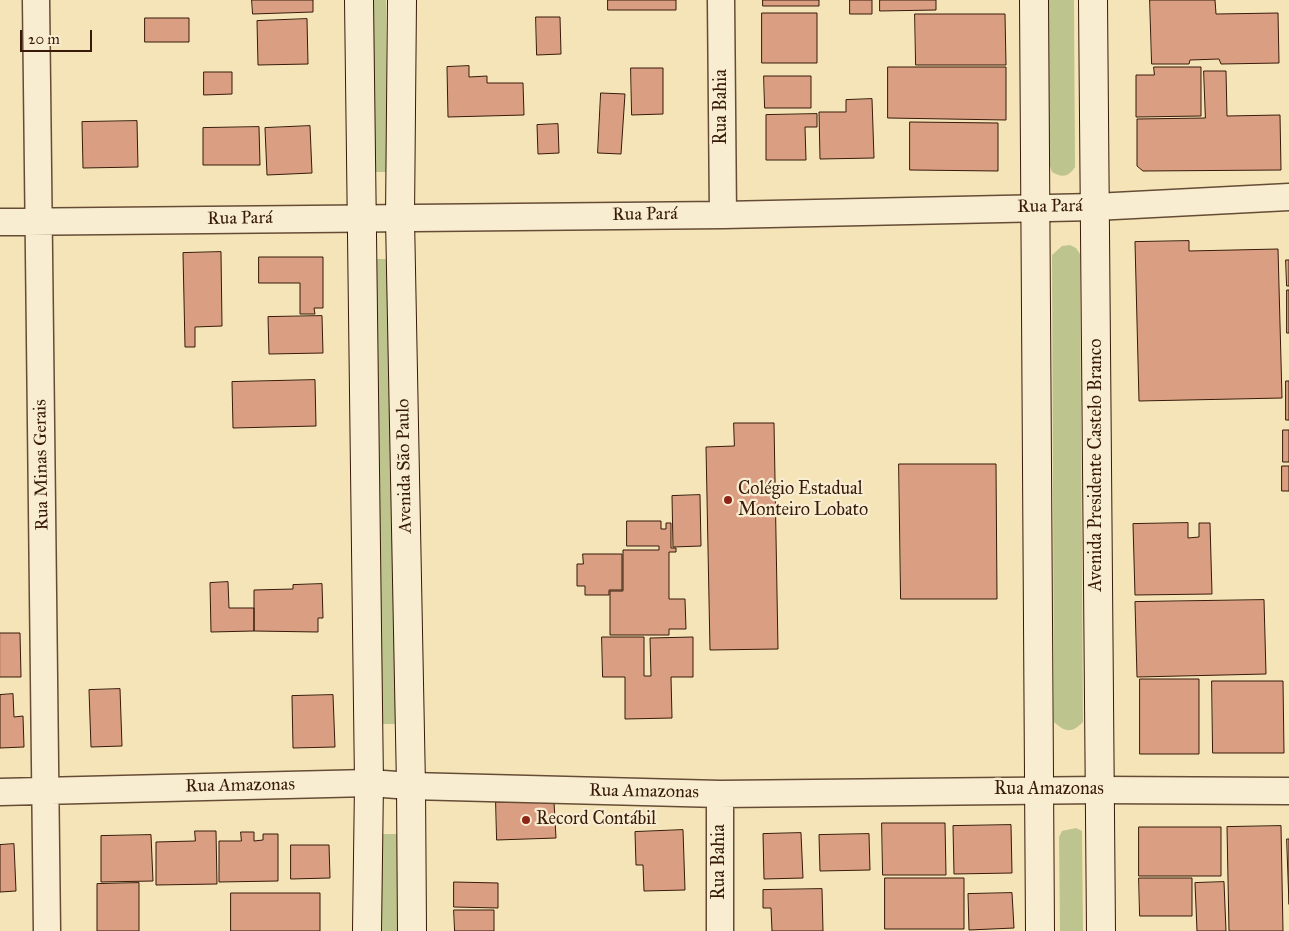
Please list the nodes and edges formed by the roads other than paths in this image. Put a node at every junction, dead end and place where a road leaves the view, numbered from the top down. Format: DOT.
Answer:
graph roads {
  1 [pos="36,0"];
  2 [pos="359,0"];
  3 [pos="402,0"];
  4 [pos="721,0"];
  5 [pos="1034,0"];
  6 [pos="1093,0"];
  7 [pos="1289,197"];
  8 [pos="1035,207"];
  9 [pos="1095,207"];
  10 [pos="723,215"];
  11 [pos="361,218"];
  12 [pos="400,218"];
  13 [pos="39,221"];
  14 [pos="0,222"];
  15 [pos="368,783"];
  16 [pos="411,786"];
  17 [pos="1039,790"];
  18 [pos="1100,790"];
  19 [pos="45,791"];
  20 [pos="1289,791"];
  21 [pos="0,792"];
  22 [pos="720,794"];
  23 [pos="47,931"];
  24 [pos="367,931"];
  25 [pos="412,931"];
  26 [pos="720,931"];
  27 [pos="1040,931"];
  28 [pos="1101,931"];
  1 -- 13 [label="street, Rua Minas Gerais"];
  2 -- 11 [label="street"];
  3 -- 12 [label="street, Avenida São Paulo"];
  4 -- 10 [label="street, Rua Bahia"];
  5 -- 8 [label="street"];
  6 -- 9 [label="street, Avenida Presidente Castelo Branco"];
  7 -- 9 [label="street, Rua Pará"];
  8 -- 9 [label="street, Rua Pará"];
  8 -- 10 [label="street, Rua Pará"];
  8 -- 17 [label="street"];
  9 -- 18 [label="street, Avenida Presidente Castelo Branco"];
  10 -- 12 [label="street, Rua Pará"];
  11 -- 12 [label="street, Rua Pará"];
  11 -- 13 [label="street, Rua Pará"];
  11 -- 15 [label="street"];
  12 -- 16 [label="street, Avenida São Paulo"];
  13 -- 14 [label="street, Rua Pará"];
  13 -- 19 [label="street, Rua Minas Gerais"];
  15 -- 16 [label="street, Rua Amazonas"];
  15 -- 19 [label="street, Rua Amazonas"];
  15 -- 24 [label="street"];
  16 -- 22 [label="street, Rua Amazonas"];
  16 -- 25 [label="street, Avenida São Paulo"];
  17 -- 18 [label="street, Rua Amazonas"];
  17 -- 22 [label="street, Rua Amazonas"];
  17 -- 27 [label="street"];
  18 -- 20 [label="street, Rua Amazonas"];
  18 -- 28 [label="street, Avenida Presidente Castelo Branco"];
  19 -- 21 [label="street, Rua Amazonas"];
  19 -- 23 [label="street, Rua Minas Gerais"];
  22 -- 26 [label="street, Rua Bahia"];
}
